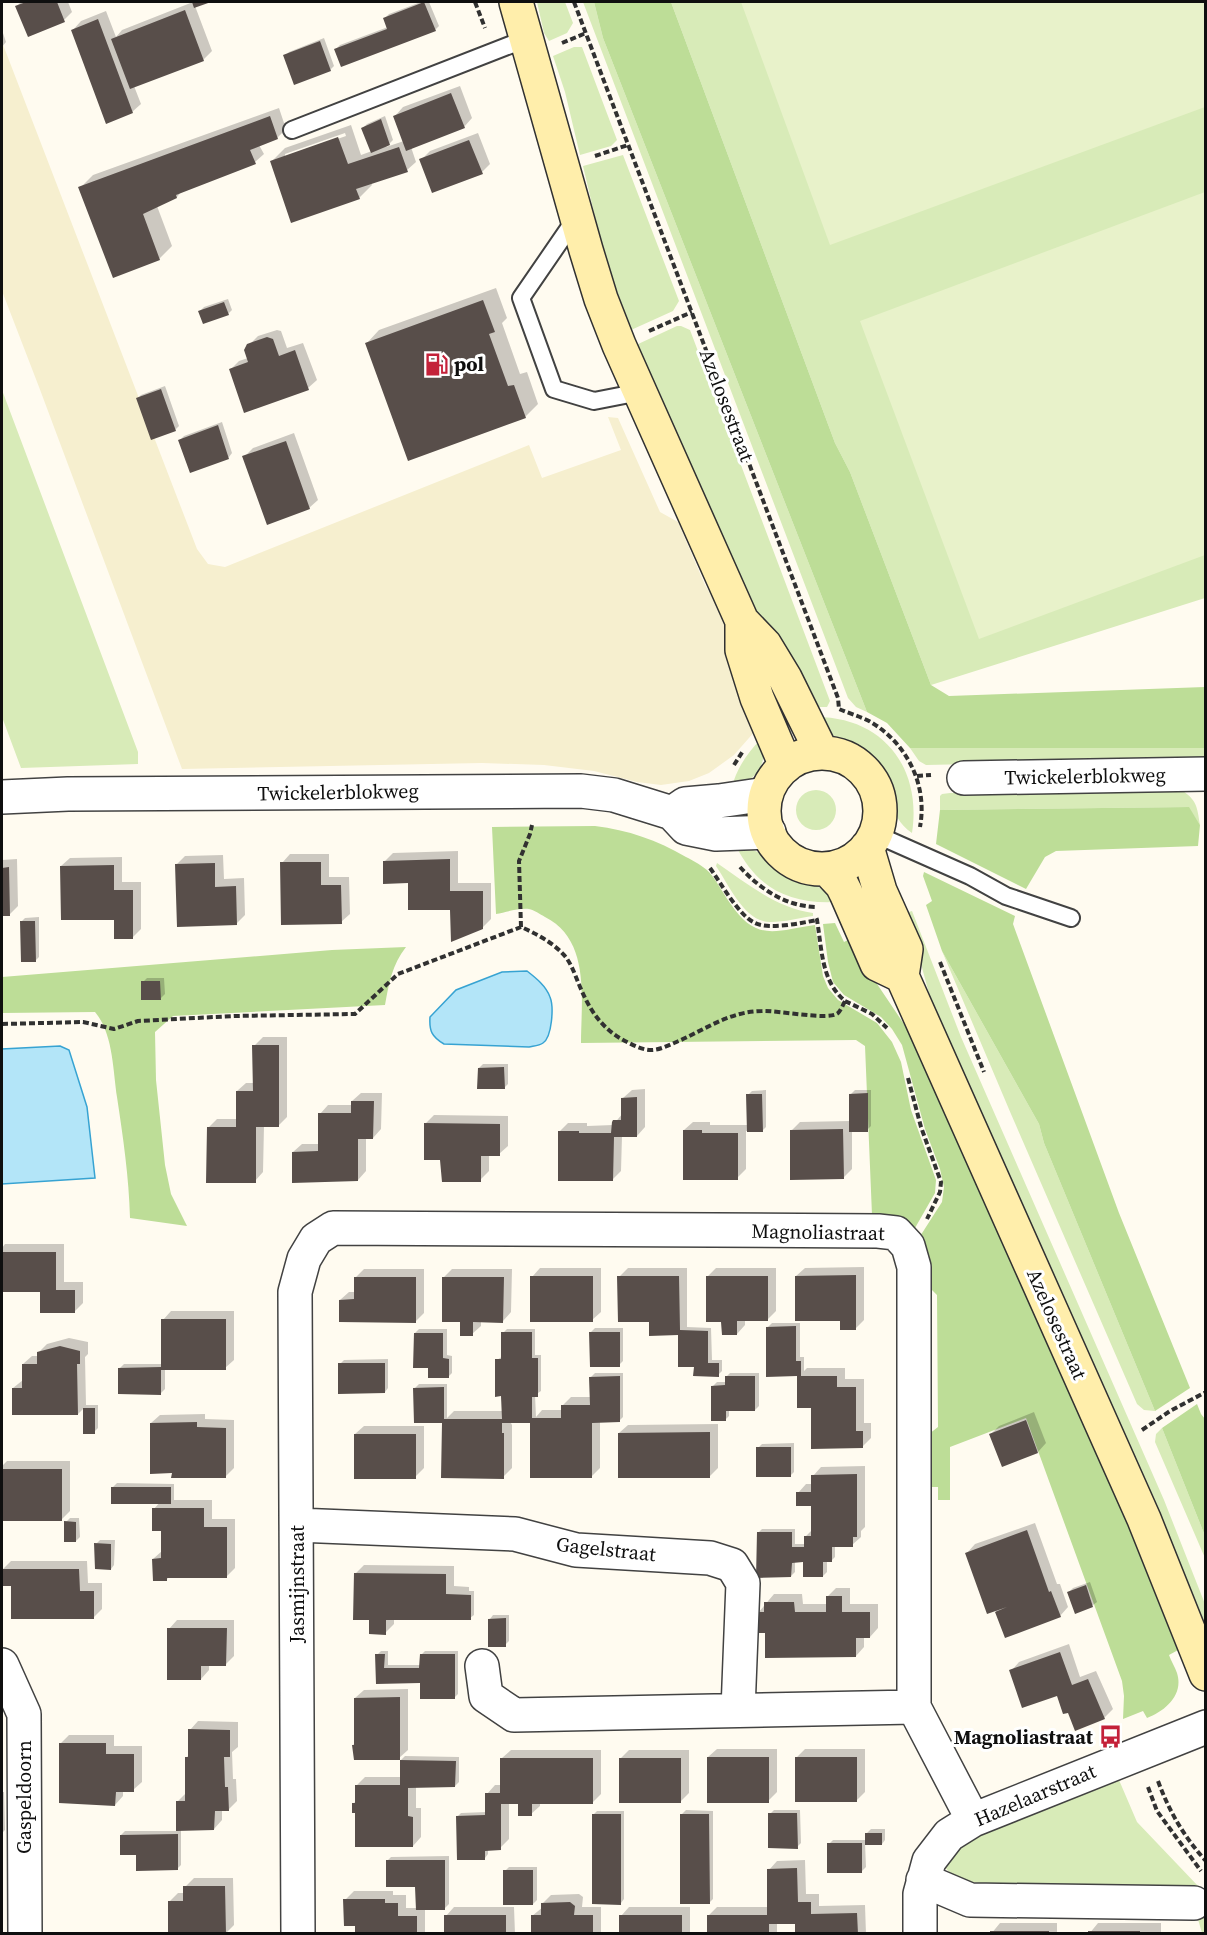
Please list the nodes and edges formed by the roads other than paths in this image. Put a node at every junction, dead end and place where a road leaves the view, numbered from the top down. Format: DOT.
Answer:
graph roads {
  1 [pos="516,2"];
  2 [pos="528,38"];
  3 [pos="292,130"];
  4 [pos="577,217"];
  5 [pos="640,392"];
  6 [pos="742,621"];
  7 [pos="822,753"];
  8 [pos="786,766"];
  9 [pos="1206,774"];
  10 [pos="964,778"];
  11 [pos="766,794"];
  12 [pos="2,797"];
  13 [pos="672,813"];
  14 [pos="769,832"];
  15 [pos="871,840"];
  16 [pos="827,869"];
  17 [pos="1071,918"];
  18 [pos="902,976"];
  19 [pos="316,1239"];
  20 [pos="297,1525"];
  21 [pos="2,1665"];
  22 [pos="482,1666"];
  23 [pos="1206,1674"];
  24 [pos="914,1707"];
  25 [pos="738,1710"];
  26 [pos="1206,1727"];
  27 [pos="973,1820"];
  28 [pos="923,1880"];
  29 [pos="1200,1890"];
  30 [pos="25,1934"];
  31 [pos="298,1934"];
  32 [pos="920,1934"];
  1 -- 2 [label="street"];
  2 -- 3 [label="lane"];
  2 -- 4 [label="street"];
  4 -- 5 [label="street"];
  4 -- 5 [label="lane"];
  5 -- 6 [label="street"];
  6 -- 7 [label="street"];
  6 -- 8 [label="street"];
  7 -- 8 [label="street"];
  7 -- 15 [label="street"];
  8 -- 11 [label="street"];
  9 -- 10 [label="street, Twickelerblokweg"];
  11 -- 13 [label="street"];
  11 -- 14 [label="street"];
  12 -- 13 [label="street, Twickelerblokweg"];
  13 -- 14 [label="street, Twickelerblokweg"];
  14 -- 16 [label="street"];
  15 -- 16 [label="street"];
  15 -- 17 [label="lane"];
  15 -- 18 [label="street, Azelosestraat"];
  16 -- 18 [label="street"];
  18 -- 23 [label="street, Azelosestraat"];
  19 -- 20 [label="street, Jasmijnstraat"];
  19 -- 24 [label="street, Magnoliastraat"];
  20 -- 25 [label="street, Gagelstraat"];
  20 -- 31 [label="street, Jasmijnstraat"];
  21 -- 30 [label="street, Gaspeldoorn"];
  22 -- 25 [label="street"];
  24 -- 25 [label="street"];
  24 -- 27 [label="street, Magnoliastraat"];
  26 -- 27 [label="street, Hazelaarstraat"];
  27 -- 28 [label="street, Hazelaarstraat"];
  28 -- 29 [label="street"];
  28 -- 32 [label="street, Hazelaarstraat"];
}
